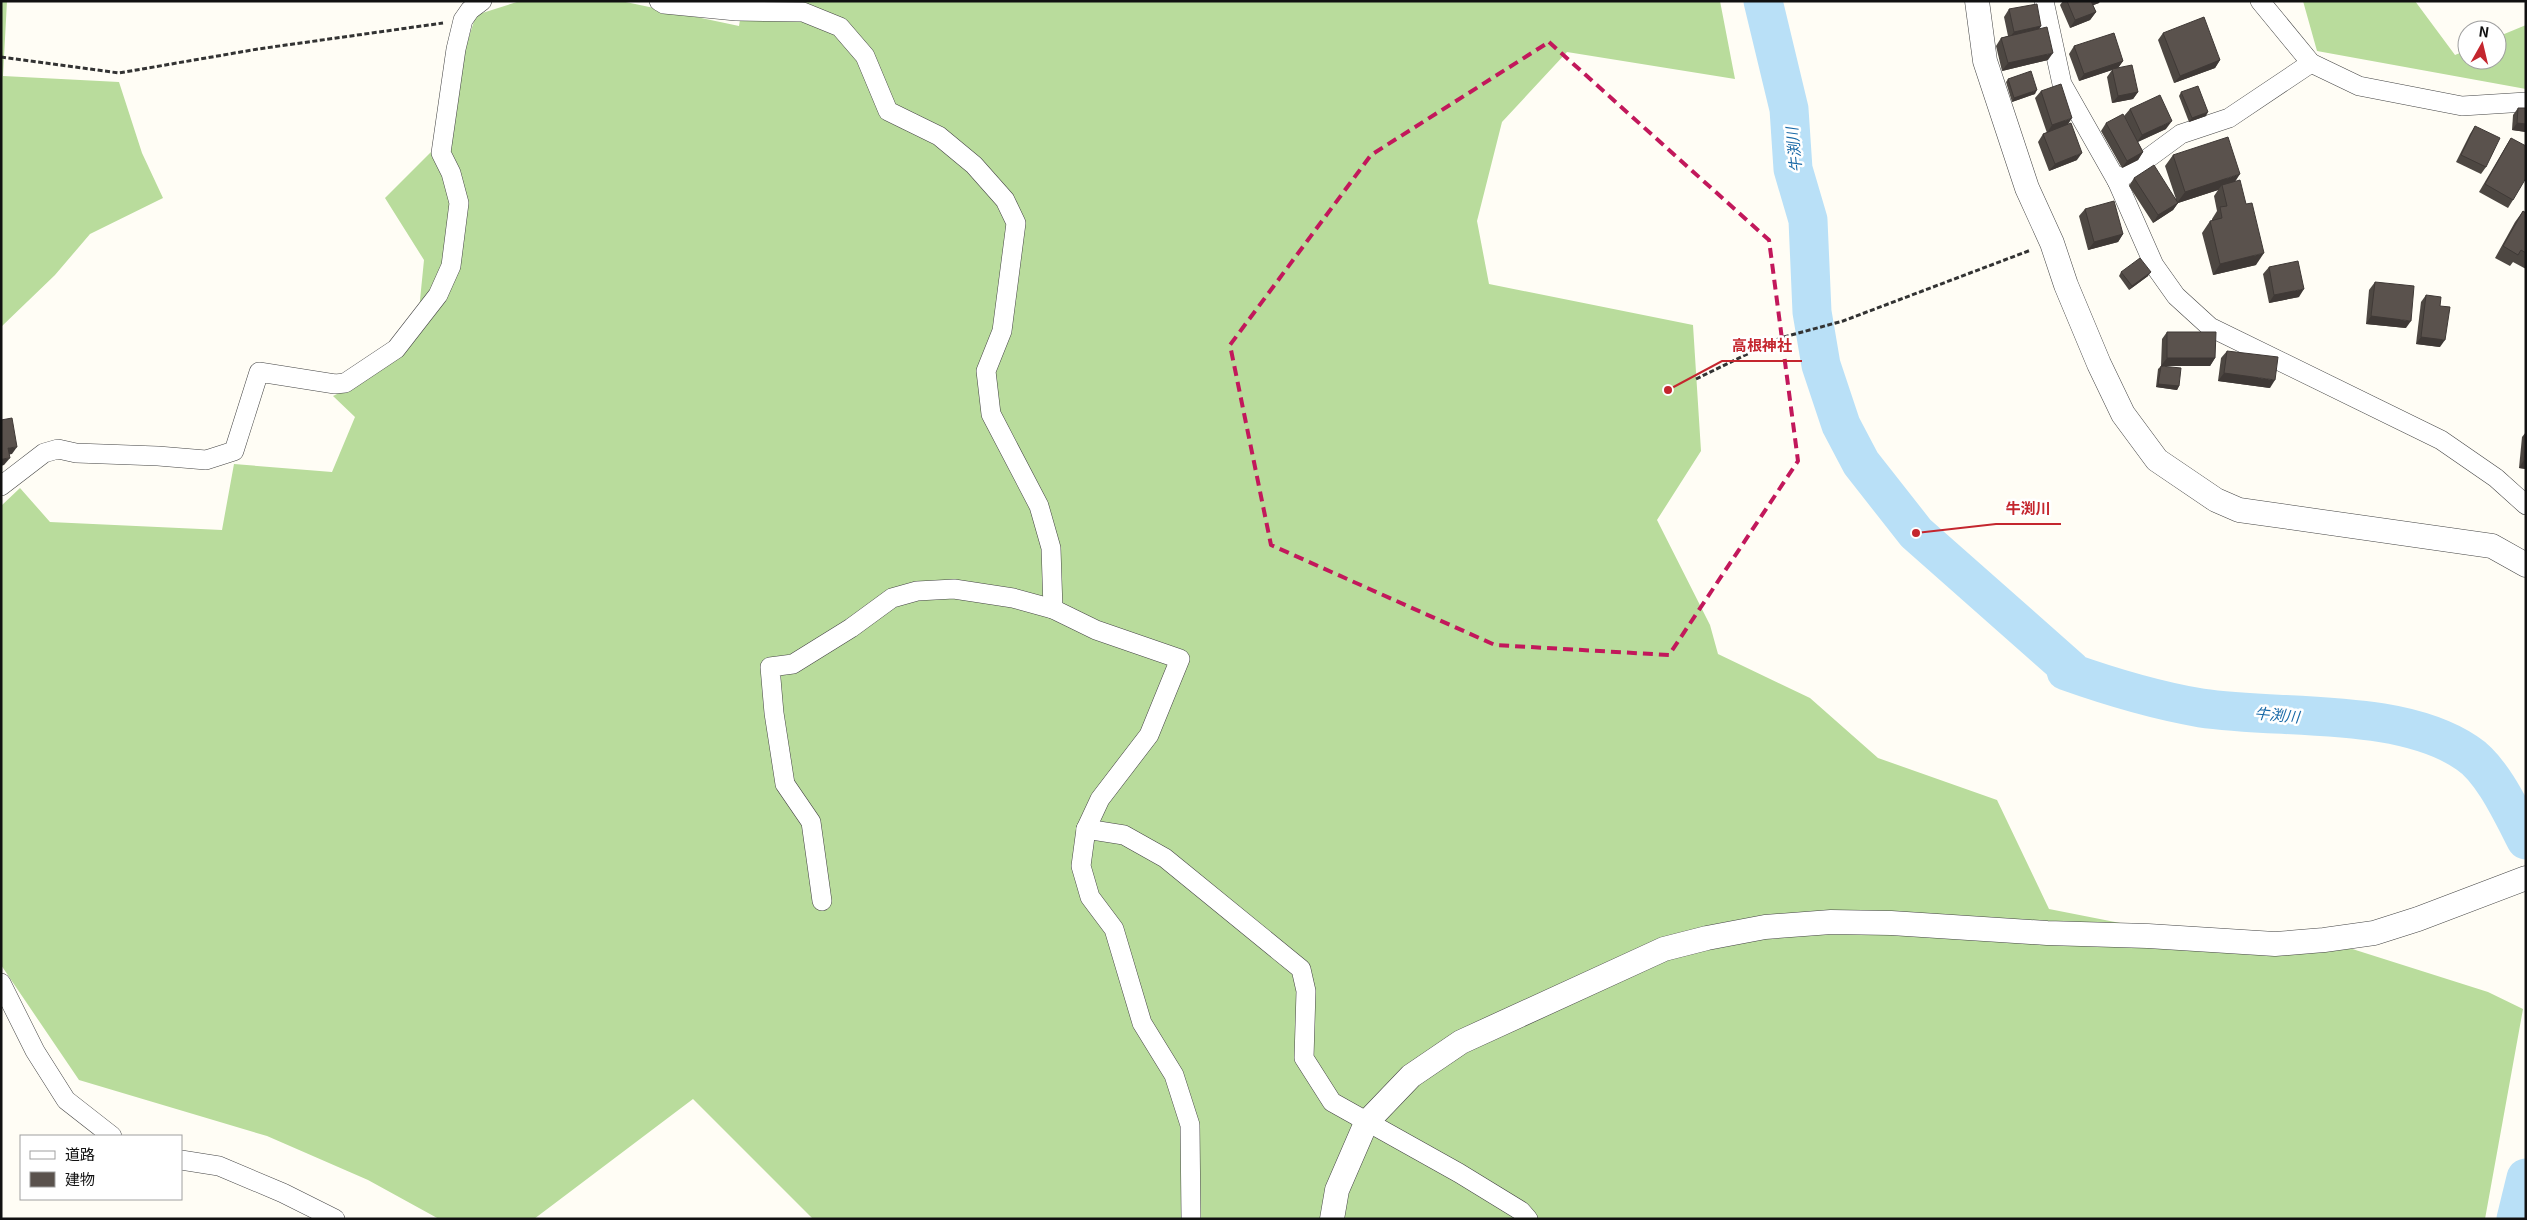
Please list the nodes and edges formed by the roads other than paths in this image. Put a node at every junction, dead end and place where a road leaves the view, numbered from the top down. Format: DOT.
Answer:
graph roads {
  1 [pos="482,1"];
  2 [pos="659,1"];
  3 [pos="1977,1"];
  4 [pos="2044,1"];
  5 [pos="2260,1"];
  6 [pos="2311,63"];
  7 [pos="2526,102"];
  8 [pos="2117,181"];
  9 [pos="1,486"];
  10 [pos="2526,505"];
  11 [pos="2526,565"];
  12 [pos="1053,609"];
  13 [pos="1086,829"];
  14 [pos="2524,880"];
  15 [pos="822,901"];
  16 [pos="1,983"];
  17 [pos="1366,1123"];
  18 [pos="111,1135"];
  19 [pos="182,1160"];
  20 [pos="335,1219"];
  21 [pos="1191,1219"];
  22 [pos="1332,1219"];
  23 [pos="1528,1219"];
  1 -- 9 [label="street"];
  2 -- 12 [label="street"];
  3 -- 11 [label="street"];
  4 -- 8 [label="street"];
  5 -- 6 [label="street"];
  6 -- 7 [label="street"];
  6 -- 8 [label="street"];
  8 -- 10 [label="street"];
  12 -- 13 [label="street"];
  12 -- 15 [label="street"];
  13 -- 17 [label="street"];
  13 -- 21 [label="street"];
  14 -- 17 [label="street"];
  16 -- 18 [label="street"];
  17 -- 22 [label="street"];
  17 -- 23 [label="street"];
  19 -- 20 [label="street"];
}
